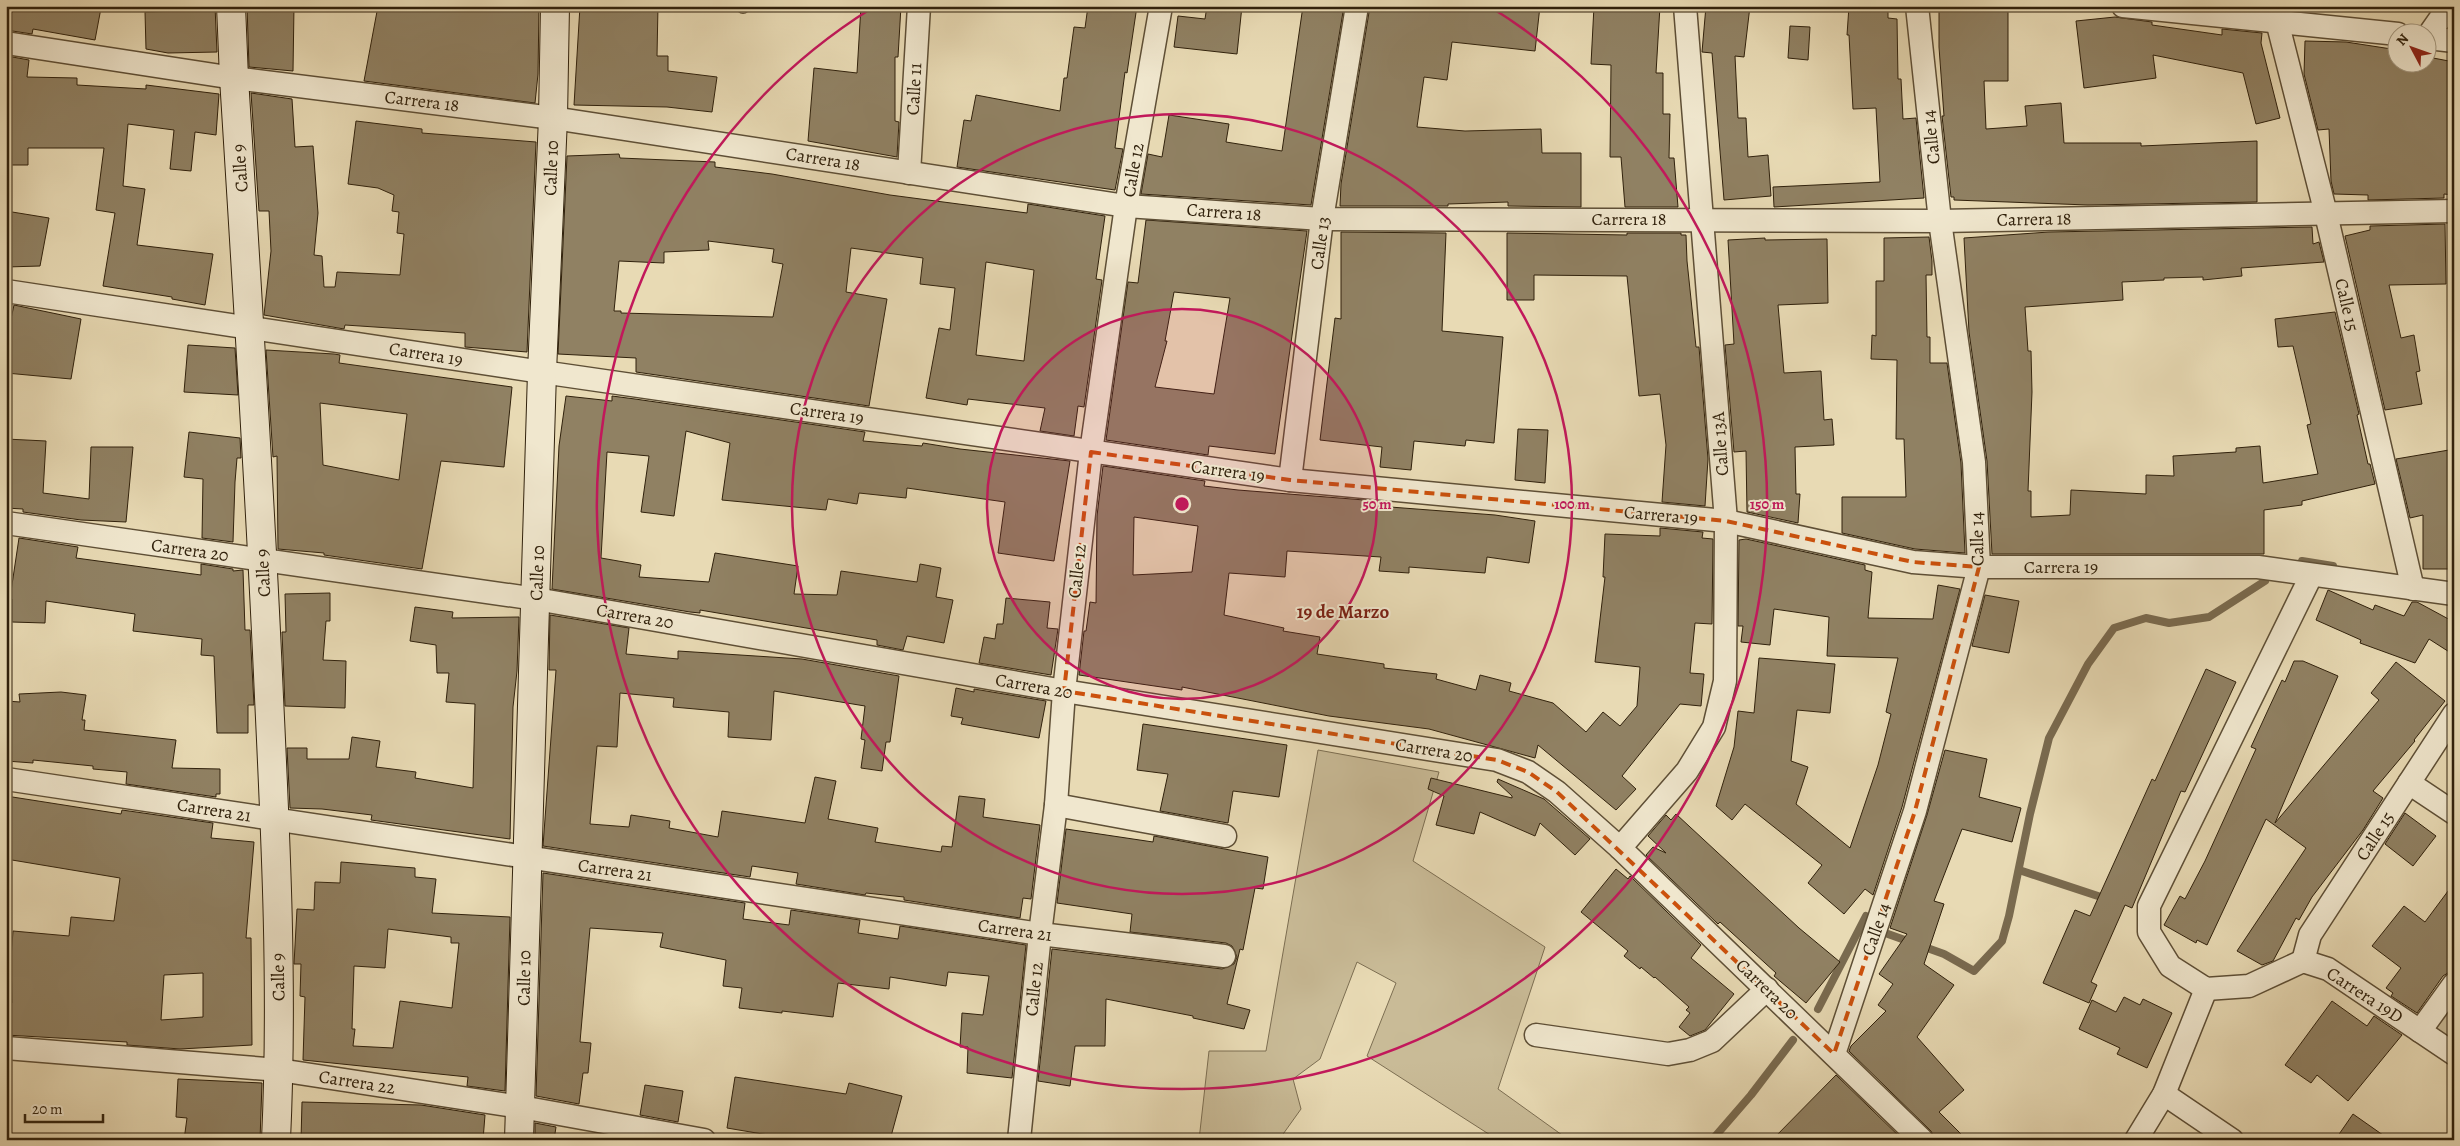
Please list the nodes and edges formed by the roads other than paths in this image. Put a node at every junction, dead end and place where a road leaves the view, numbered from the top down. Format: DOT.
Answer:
graph roads {
  1 [pos="231,6"];
  2 [pos="555,6"];
  3 [pos="919,6"];
  4 [pos="1160,6"];
  5 [pos="1357,6"];
  6 [pos="1686,6"];
  7 [pos="1917,6"];
  8 [pos="2123,6"];
  9 [pos="2449,6"];
  10 [pos="2277,21"];
  11 [pos="2438,22"];
  12 [pos="2388,33"];
  13 [pos="2438,39"];
  14 [pos="2454,41"];
  15 [pos="6,43"];
  16 [pos="234,78"];
  17 [pos="553,118"];
  18 [pos="909,173"];
  19 [pos="1126,206"];
  20 [pos="2454,212"];
  21 [pos="2326,214"];
  22 [pos="1703,218"];
  23 [pos="1322,219"];
  24 [pos="1940,221"];
  25 [pos="6,291"];
  26 [pos="250,328"];
  27 [pos="542,372"];
  28 [pos="1091,452"];
  29 [pos="1290,480"];
  30 [pos="1726,521"];
  31 [pos="6,523"];
  32 [pos="263,560"];
  33 [pos="1979,566"];
  34 [pos="2311,576"];
  35 [pos="2413,590"];
  36 [pos="2454,594"];
  37 [pos="536,599"];
  38 [pos="1064,691"];
  39 [pos="2454,714"];
  40 [pos="6,779"];
  41 [pos="2409,783"];
  42 [pos="1056,805"];
  43 [pos="2454,813"];
  44 [pos="274,819"];
  45 [pos="1225,836"];
  46 [pos="1620,848"];
  47 [pos="527,857"];
  48 [pos="1040,934"];
  49 [pos="1224,956"];
  50 [pos="2303,961"];
  51 [pos="2454,984"];
  52 [pos="1767,990"];
  53 [pos="2206,990"];
  54 [pos="2420,1031"];
  55 [pos="1536,1036"];
  56 [pos="6,1048"];
  57 [pos="1834,1054"];
  58 [pos="2454,1054"];
  59 [pos="279,1070"];
  60 [pos="2164,1094"];
  61 [pos="520,1107"];
  62 [pos="276,1140"];
  63 [pos="519,1140"];
  64 [pos="704,1140"];
  65 [pos="1019,1140"];
  66 [pos="1922,1140"];
  67 [pos="2136,1140"];
  68 [pos="2232,1140"];
  1 -- 16 [label="main road, Calle 9"];
  2 -- 17 [label="main road, Calle 10"];
  3 -- 18 [label="street, Calle 11"];
  4 -- 19 [label="street, Calle 12"];
  5 -- 23 [label="street, Calle 13"];
  6 -- 22 [label="street, Calle 13A"];
  7 -- 24 [label="street, Calle 14"];
  8 -- 10 [label="street"];
  9 -- 11 [label="street"];
  10 -- 12 [label="street"];
  10 -- 21 [label="street, Calle 15"];
  13 -- 14 [label="street"];
  15 -- 16 [label="street, Carrera 18"];
  16 -- 17 [label="street, Carrera 18"];
  16 -- 26 [label="main road, Calle 9"];
  17 -- 18 [label="street, Carrera 18"];
  17 -- 27 [label="main road, Calle 10"];
  18 -- 19 [label="street, Carrera 18"];
  19 -- 23 [label="street, Carrera 18"];
  19 -- 28 [label="street, Calle 12"];
  20 -- 21 [label="street, Carrera 18"];
  21 -- 24 [label="street, Carrera 18"];
  21 -- 35 [label="street, Calle 15"];
  22 -- 23 [label="street, Carrera 18"];
  22 -- 24 [label="street, Carrera 18"];
  22 -- 30 [label="street, Calle 13A"];
  23 -- 29 [label="street, Calle 13"];
  24 -- 33 [label="street, Calle 14"];
  25 -- 26 [label="street, Carrera 19"];
  26 -- 27 [label="street, Carrera 19"];
  26 -- 32 [label="main road, Calle 9"];
  27 -- 28 [label="street, Carrera 19"];
  27 -- 37 [label="main road, Calle 10"];
  28 -- 29 [label="street, Carrera 19"];
  28 -- 38 [label="street, Calle 12"];
  29 -- 30 [label="street, Carrera 19"];
  30 -- 33 [label="street, Carrera 19"];
  30 -- 46 [label="street, Calle 13A"];
  31 -- 32 [label="street, Carrera 20"];
  32 -- 37 [label="street, Carrera 20"];
  32 -- 44 [label="main road, Calle 9"];
  33 -- 34 [label="street, Carrera 19"];
  33 -- 57 [label="street, Calle 14"];
  34 -- 35 [label="street, Carrera 19"];
  34 -- 53 [label="street"];
  35 -- 36 [label="street, Carrera 19"];
  37 -- 38 [label="street, Carrera 20"];
  37 -- 47 [label="main road, Calle 10"];
  38 -- 42 [label="street, Calle 12"];
  38 -- 46 [label="street, Carrera 20"];
  39 -- 41 [label="street, Calle 15"];
  40 -- 44 [label="street, Carrera 21"];
  41 -- 43 [label="street"];
  41 -- 50 [label="street, Calle 15"];
  42 -- 45 [label="street"];
  42 -- 48 [label="street, Calle 12"];
  44 -- 47 [label="street, Carrera 21"];
  44 -- 59 [label="main road, Calle 9"];
  46 -- 52 [label="street, Carrera 20"];
  47 -- 48 [label="street, Carrera 21"];
  47 -- 61 [label="main road, Calle 10"];
  48 -- 49 [label="street, Carrera 21"];
  48 -- 65 [label="street, Calle 12"];
  50 -- 53 [label="street"];
  50 -- 54 [label="street, Carrera 19D"];
  51 -- 54 [label="street"];
  52 -- 55 [label="street"];
  52 -- 57 [label="street, Carrera 20"];
  53 -- 60 [label="street"];
  54 -- 58 [label="street, Carrera 19D"];
  56 -- 59 [label="street, Carrera 22"];
  57 -- 66 [label="street, Carrera 20"];
  59 -- 61 [label="street, Carrera 22"];
  59 -- 62 [label="main road, Calle 9"];
  60 -- 67 [label="street"];
  60 -- 68 [label="street"];
  61 -- 63 [label="main road, Calle 10"];
  61 -- 64 [label="street, Carrera 22"];
}
